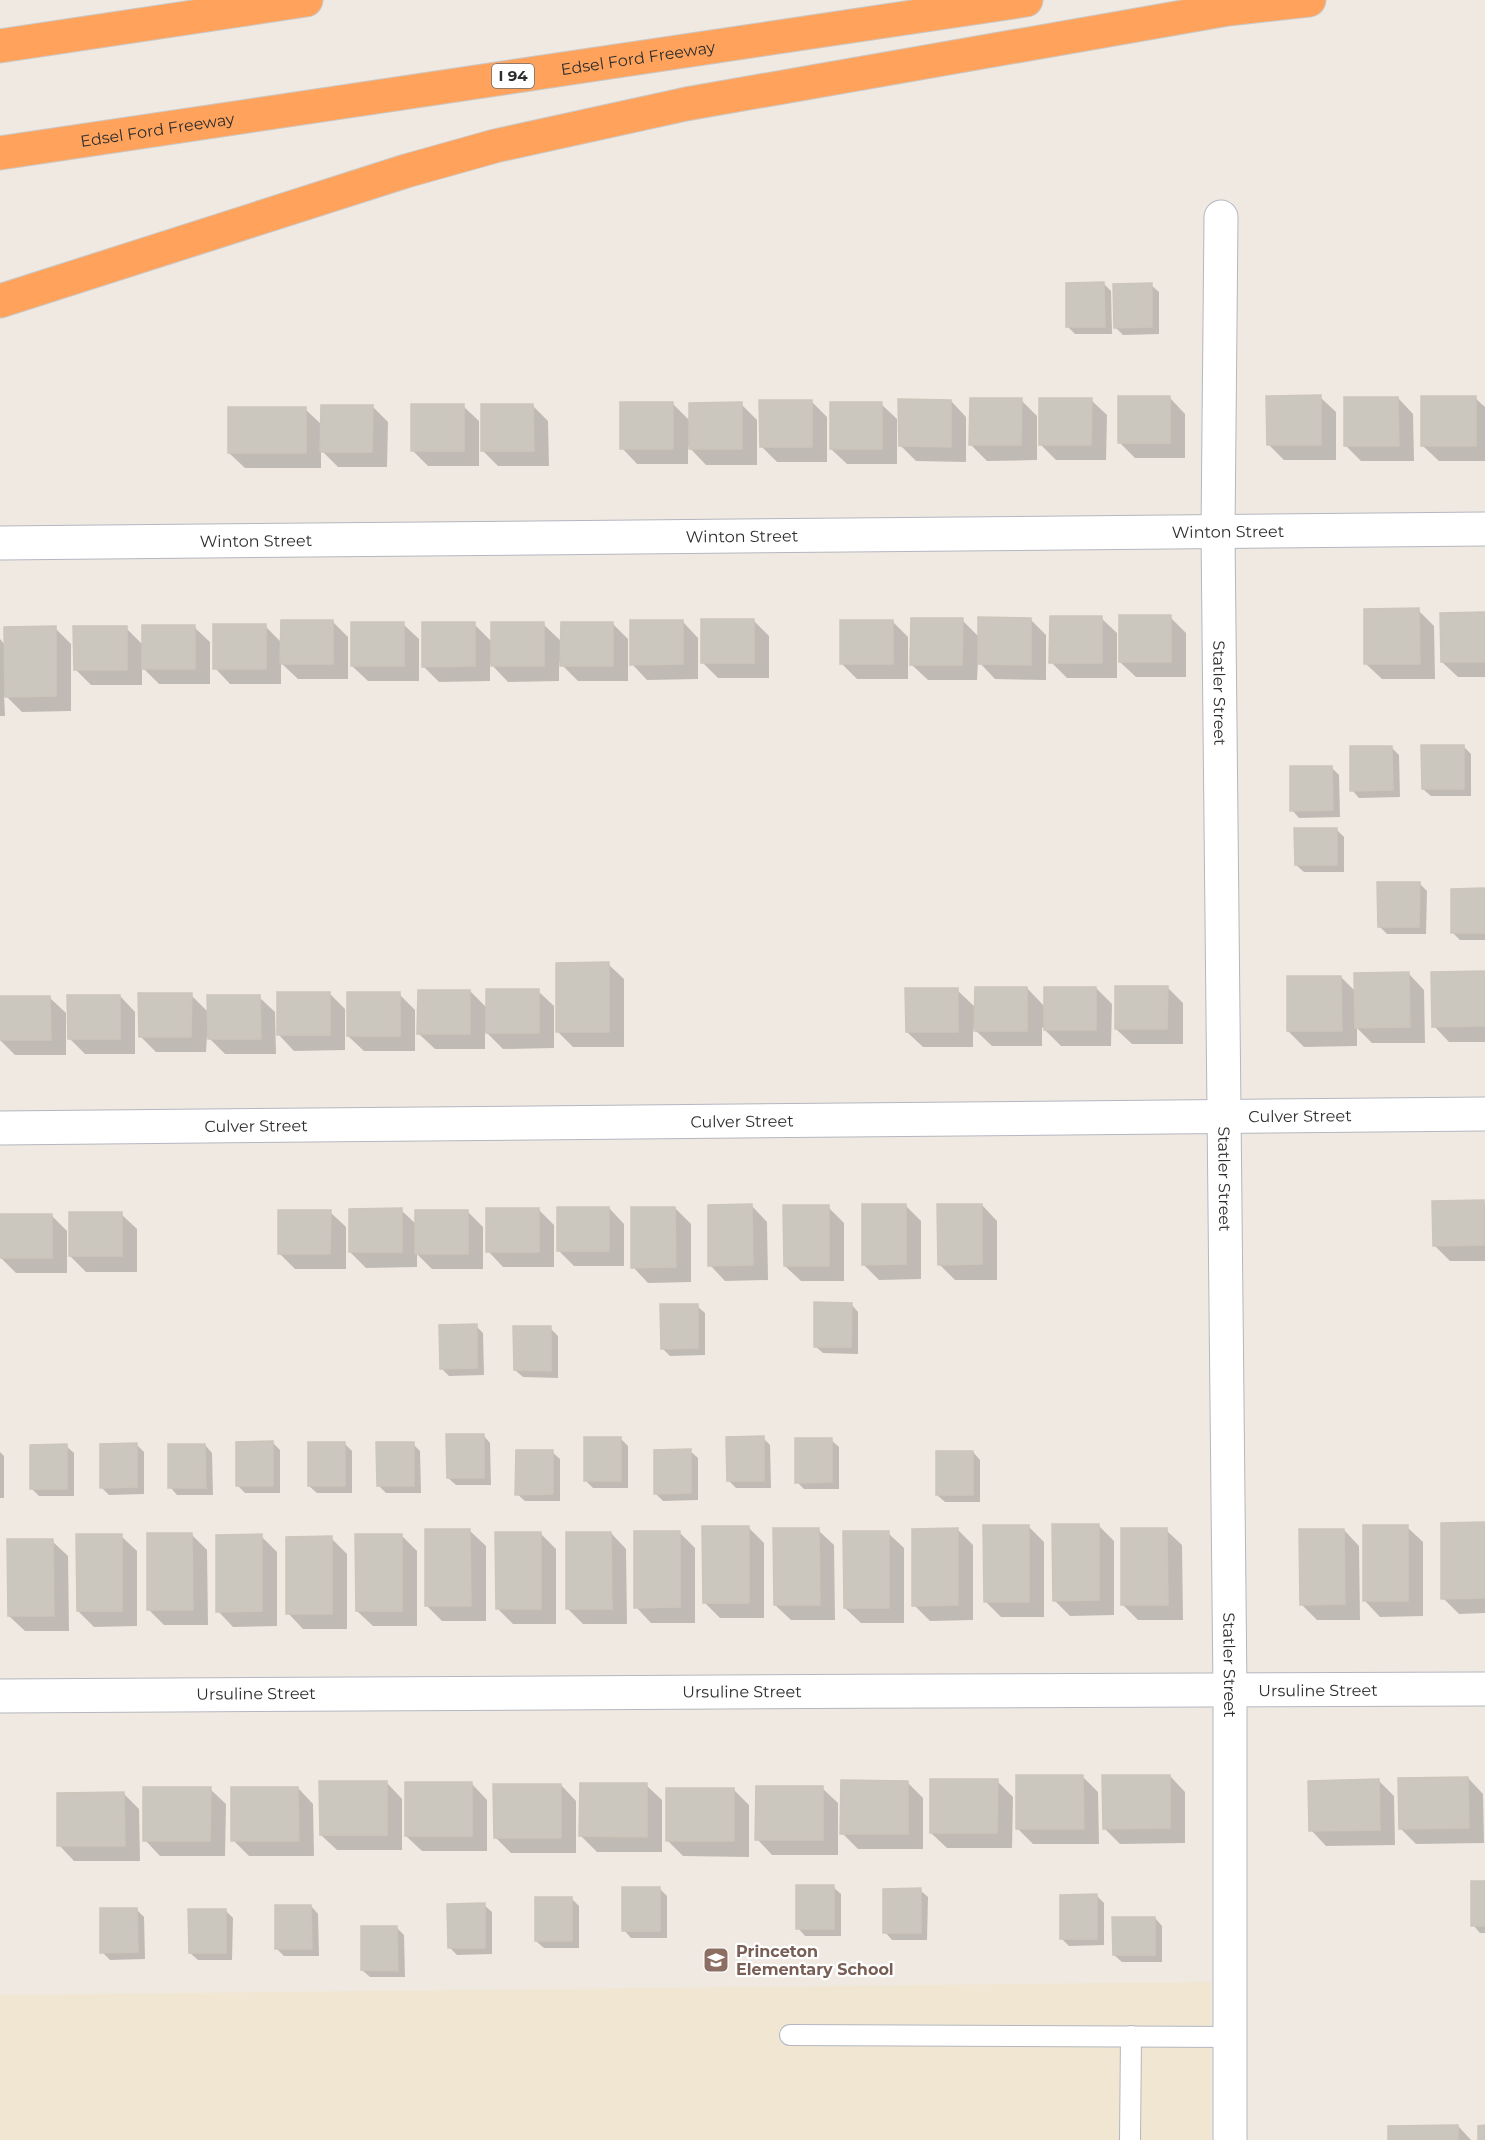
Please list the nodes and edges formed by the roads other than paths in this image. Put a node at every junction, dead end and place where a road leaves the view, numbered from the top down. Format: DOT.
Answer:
graph roads {
  1 [pos="306,0"];
  2 [pos="1026,0"];
  3 [pos="1310,0"];
  4 [pos="0,46"];
  5 [pos="0,153"];
  6 [pos="1221,217"];
  7 [pos="0,301"];
  8 [pos="1485,530"];
  9 [pos="1218,532"];
  10 [pos="0,543"];
  11 [pos="1485,1114"];
  12 [pos="1224,1116"];
  13 [pos="0,1128"];
  14 [pos="1485,1689"];
  15 [pos="1230,1691"];
  16 [pos="0,1696"];
  17 [pos="790,2035"];
  18 [pos="1131,2036"];
  19 [pos="1230,2037"];
  20 [pos="1131,2140"];
  21 [pos="1230,2140"];
  1 -- 4 [label="highway"];
  2 -- 5 [label="highway, Edsel Ford Freeway / I 94"];
  3 -- 7 [label="highway"];
  6 -- 9 [label="street, Statler Street"];
  8 -- 9 [label="street, Winton Street"];
  9 -- 10 [label="street, Winton Street"];
  9 -- 12 [label="street, Statler Street"];
  11 -- 12 [label="street, Culver Street"];
  12 -- 13 [label="street, Culver Street"];
  12 -- 15 [label="street, Statler Street"];
  14 -- 15 [label="street, Ursuline Street"];
  15 -- 16 [label="street, Ursuline Street"];
  15 -- 19 [label="street, Statler Street"];
  17 -- 18 [label="lane"];
  18 -- 19 [label="lane"];
  18 -- 20 [label="lane"];
  19 -- 21 [label="street, Statler Street"];
}
